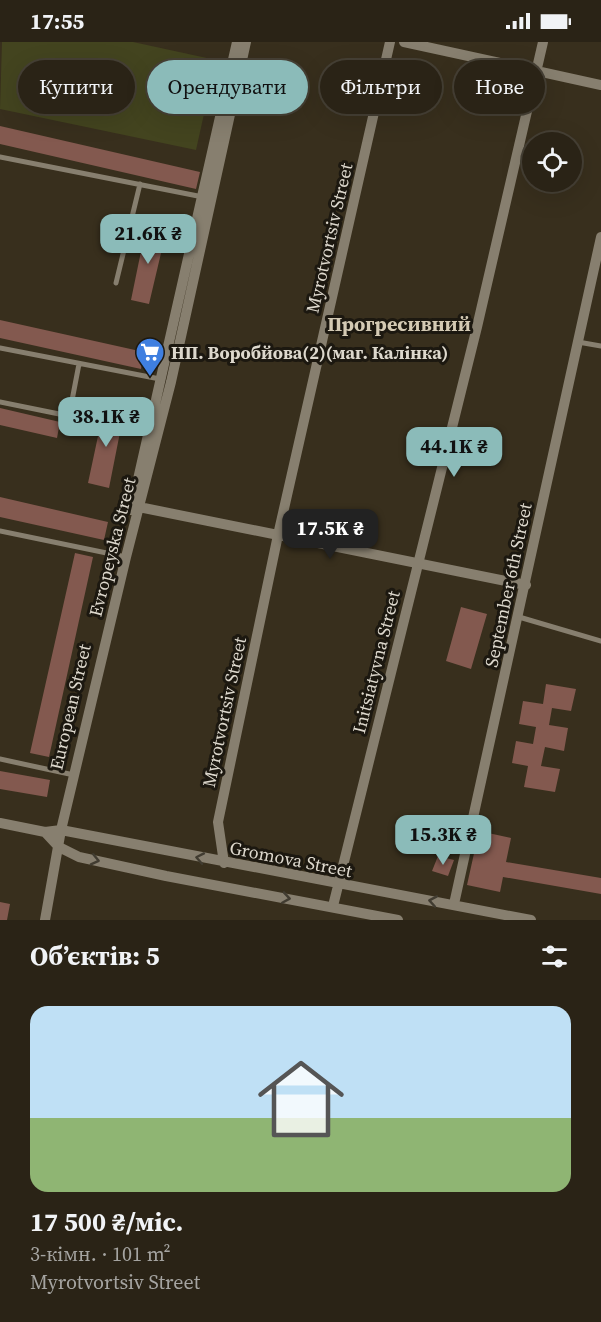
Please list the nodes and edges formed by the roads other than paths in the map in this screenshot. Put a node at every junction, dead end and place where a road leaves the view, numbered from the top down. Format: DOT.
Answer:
graph roads {
  1 [pos="237,42"];
  2 [pos="246,42"];
  3 [pos="390,42"];
  4 [pos="404,42"];
  5 [pos="543,42"];
  6 [pos="483,60"];
  7 [pos="538,60"];
  8 [pos="545,74"];
  9 [pos="601,85"];
  10 [pos="525,114"];
  11 [pos="0,157"];
  12 [pos="140,184"];
  13 [pos="211,198"];
  14 [pos="601,237"];
  15 [pos="117,283"];
  16 [pos="578,342"];
  17 [pos="601,346"];
  18 [pos="0,348"];
  19 [pos="79,364"];
  20 [pos="171,382"];
  21 [pos="0,402"];
  22 [pos="139,507"];
  23 [pos="0,531"];
  24 [pos="278,535"];
  25 [pos="126,556"];
  26 [pos="418,563"];
  27 [pos="526,585"];
  28 [pos="519,617"];
  29 [pos="601,641"];
  30 [pos="0,759"];
  31 [pos="74,775"];
  32 [pos="62,818"];
  33 [pos="0,823"];
  34 [pos="61,830"];
  35 [pos="45,832"];
  36 [pos="59,847"];
  37 [pos="224,863"];
  38 [pos="337,885"];
  39 [pos="454,904"];
  40 [pos="333,906"];
  41 [pos="45,920"];
  42 [pos="398,920"];
  43 [pos="531,920"];
  1 -- 32 [label="street, European Street"];
  2 -- 13 [label="street, Evropeyska Street"];
  3 -- 24 [label="street, Myrotvortsiv Street"];
  4 -- 6 [label="street"];
  5 -- 7 [label="street, Initsiatyvna Street"];
  8 -- 9 [label="street"];
  10 -- 26 [label="street, Initsiatyvna Street"];
  11 -- 12 [label="lane"];
  12 -- 13 [label="lane"];
  12 -- 15 [label="lane"];
  13 -- 20 [label="street, Evropeyska Street"];
  14 -- 16 [label="street, September 6th Street"];
  16 -- 17 [label="lane"];
  16 -- 27 [label="street, September 6th Street"];
  18 -- 19 [label="lane"];
  19 -- 20 [label="lane"];
  19 -- 21 [label="lane"];
  20 -- 22 [label="street, Evropeyska Street"];
  22 -- 24 [label="street"];
  22 -- 25 [label="street, Evropeyska Street"];
  23 -- 25 [label="lane"];
  24 -- 26 [label="street"];
  24 -- 37 [label="street, Myrotvortsiv Street"];
  25 -- 31 [label="street, Evropeyska Street"];
  26 -- 27 [label="street"];
  26 -- 38 [label="street, Initsiatyvna Street"];
  27 -- 28 [label="street, September 6th Street"];
  28 -- 29 [label="lane"];
  28 -- 39 [label="street, September 6th Street"];
  30 -- 31 [label="lane"];
  31 -- 34 [label="street, Evropeyska Street"];
  33 -- 35 [label="street, Gromova Street"];
  34 -- 35 [label="street, Gromova Street"];
  34 -- 36 [label="street, Evropeyska Street"];
  37 -- 34 [label="street, Gromova Street, one-way"];
  35 -- 36 [label="street, Gromova Street"];
  36 -- 40 [label="street, Gromova Street, one-way"];
  36 -- 41 [label="street, Evropeyska Street"];
  37 -- 38 [label="street, Gromova Street"];
  39 -- 38 [label="street, Gromova Street, one-way"];
  38 -- 40 [label="street, Initsiatyvna Street"];
  39 -- 43 [label="street, Gromova Street"];
  40 -- 42 [label="street, Gromova Street"];
}
